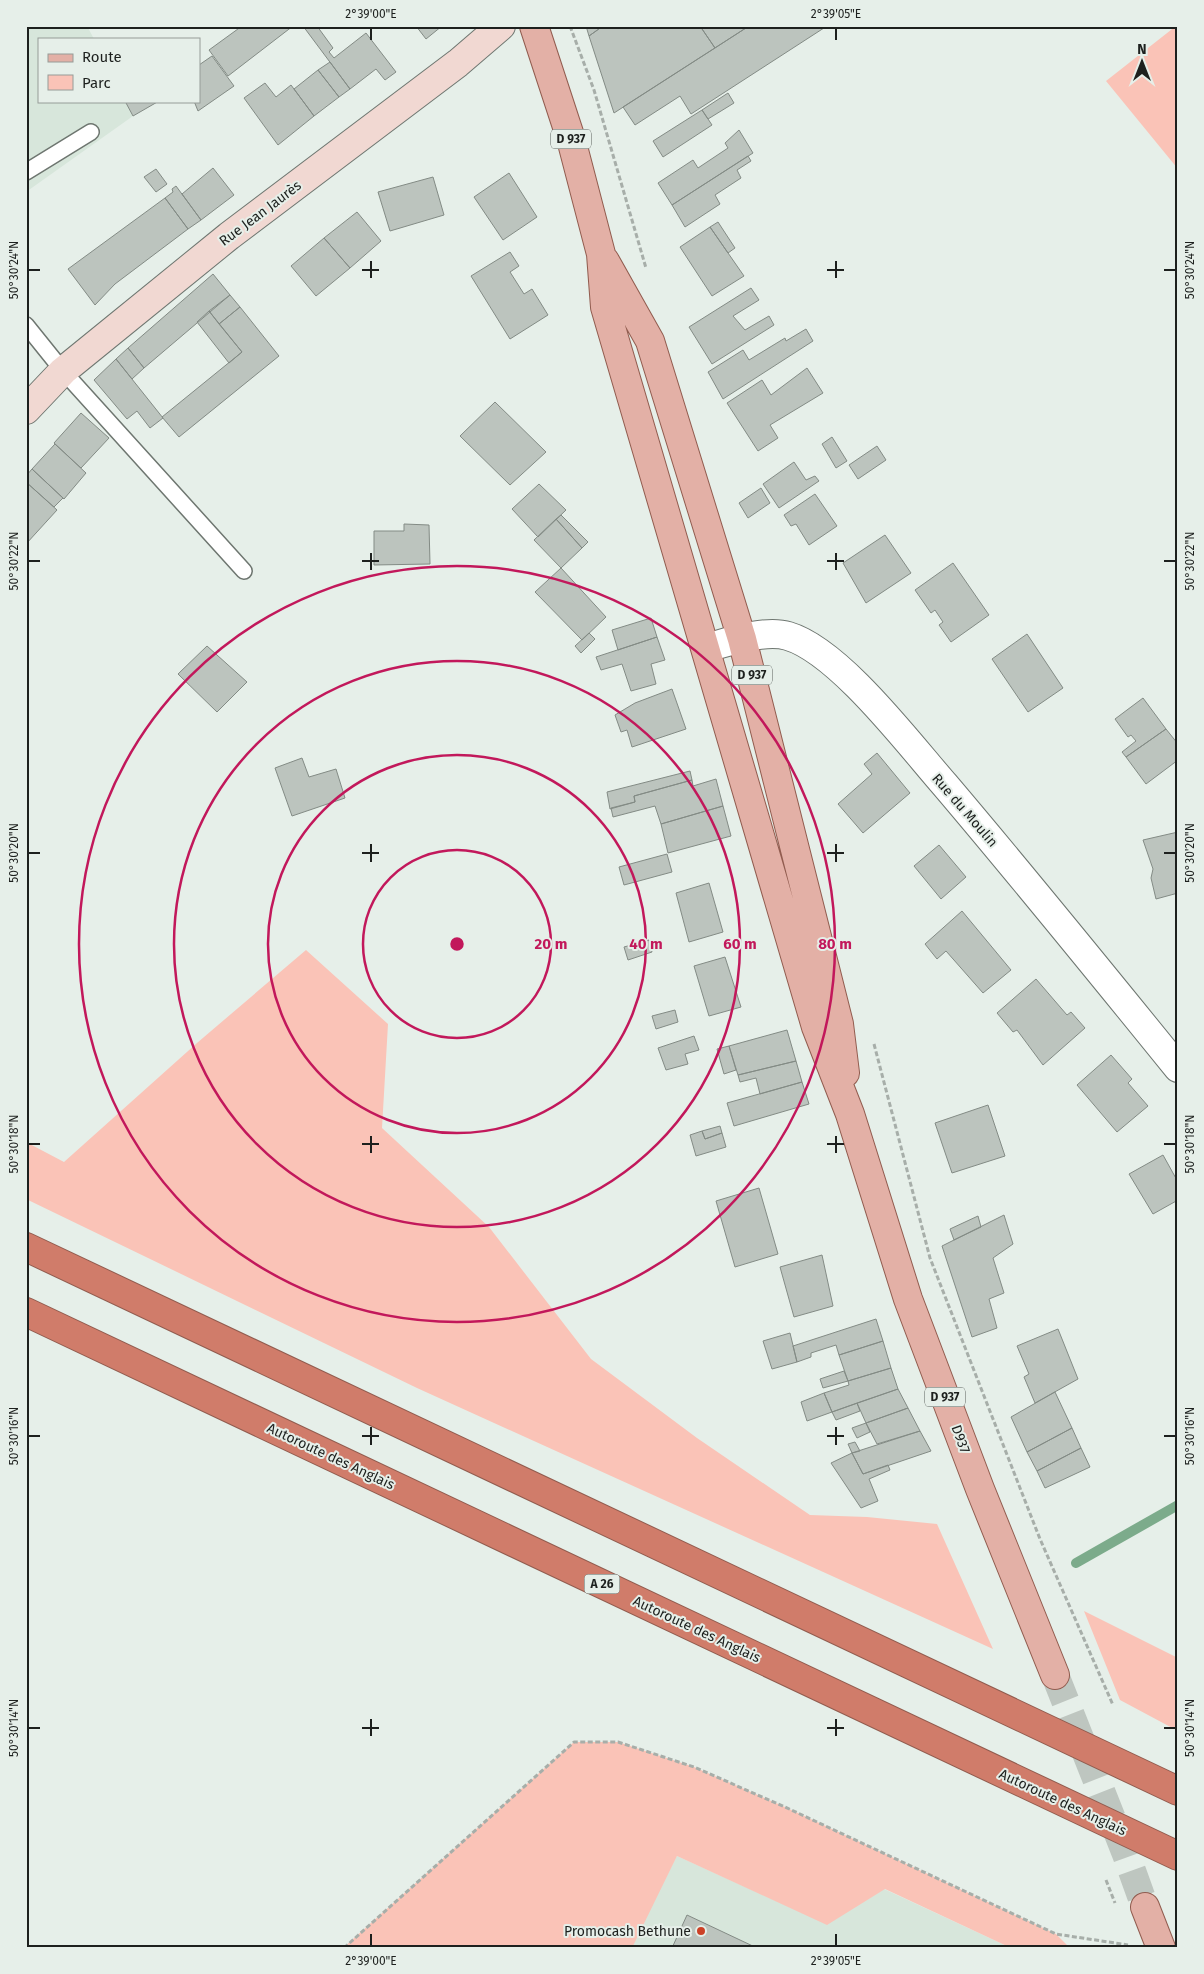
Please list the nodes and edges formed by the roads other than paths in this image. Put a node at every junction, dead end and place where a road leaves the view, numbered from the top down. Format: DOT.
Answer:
graph roads {
  1 [pos="501,26"];
  2 [pos="534,26"];
  3 [pos="91,132"];
  4 [pos="26,172"];
  5 [pos="601,254"];
  6 [pos="26,325"];
  7 [pos="63,371"];
  8 [pos="26,410"];
  9 [pos="244,571"];
  10 [pos="742,639"];
  11 [pos="706,648"];
  12 [pos="1178,1068"];
  13 [pos="850,1114"];
  14 [pos="26,1247"];
  15 [pos="26,1312"];
  16 [pos="1055,1675"];
  17 [pos="1178,1791"];
  18 [pos="1178,1856"];
  19 [pos="1145,1907"];
  20 [pos="1161,1948"];
  1 -- 7 [label="street, Rue Jean Jaurès"];
  2 -- 5 [label="main road, D 937"];
  3 -- 4 [label="lane"];
  5 -- 10 [label="main road, D 937"];
  5 -- 11 [label="main road, D 937"];
  6 -- 7 [label="lane"];
  7 -- 8 [label="street, Rue Jean Jaurès"];
  7 -- 9 [label="lane"];
  10 -- 11 [label="street, Rue du Moulin"];
  10 -- 12 [label="street, Rue du Moulin"];
  10 -- 13 [label="main road, D 937"];
  11 -- 13 [label="main road, D 937"];
  13 -- 16 [label="main road, D937 / D 937"];
  14 -- 17 [label="highway"];
  15 -- 18 [label="highway, Autoroute des Anglais / A 26"];
  19 -- 20 [label="main road"];
}
